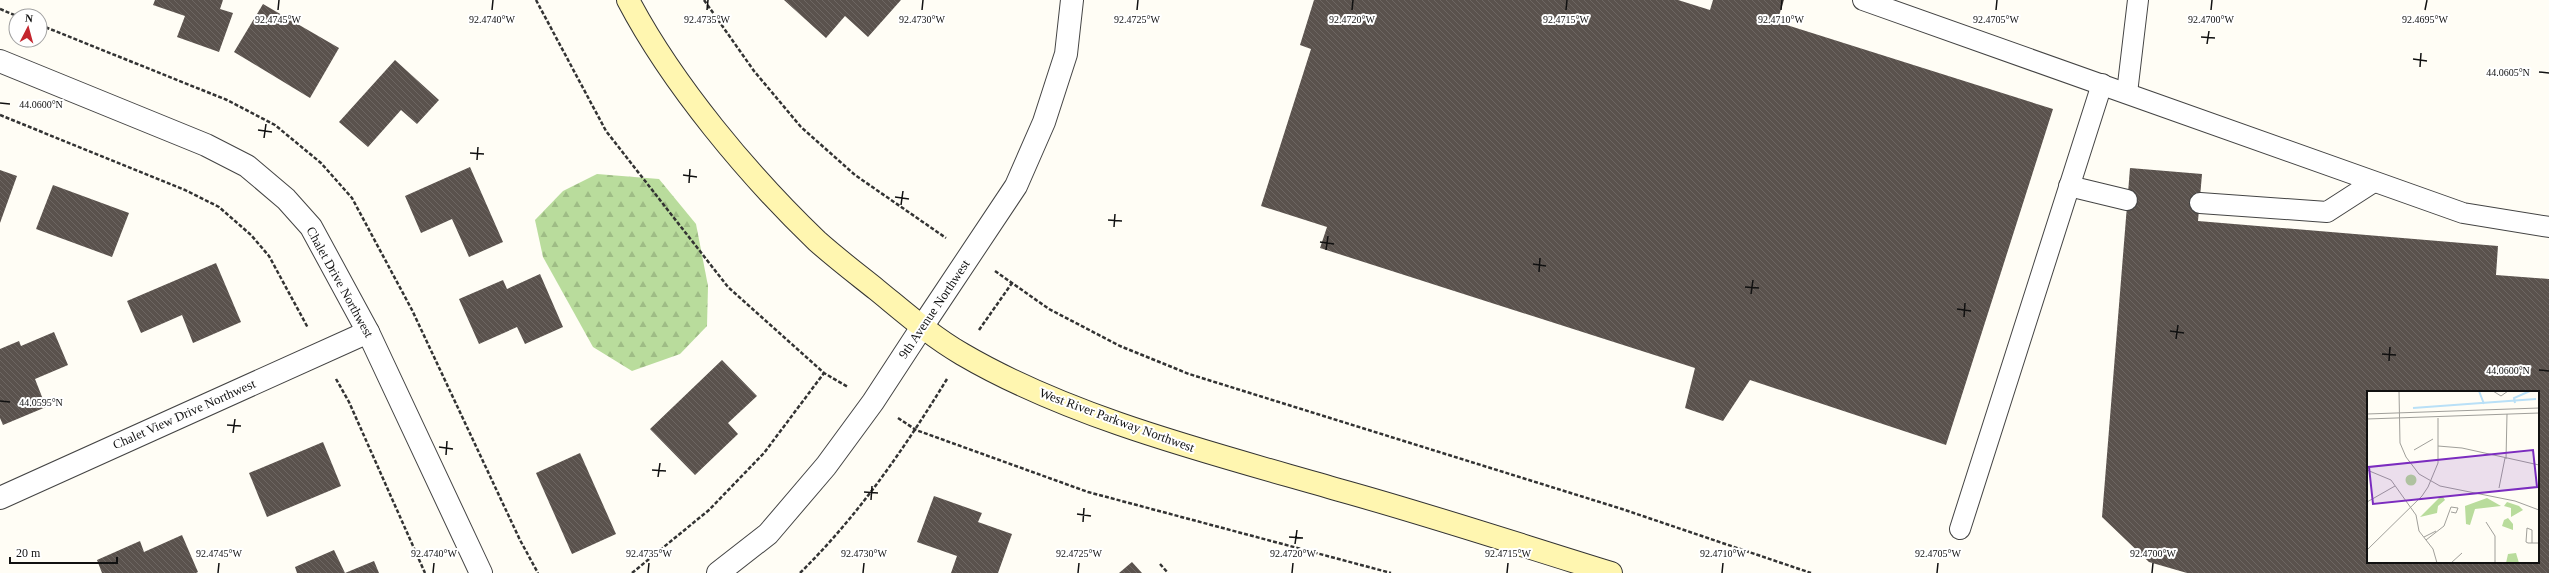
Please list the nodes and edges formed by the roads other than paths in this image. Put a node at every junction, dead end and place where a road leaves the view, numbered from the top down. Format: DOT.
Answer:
graph roads {
  1 [pos="628,0"];
  2 [pos="1072,0"];
  3 [pos="1864,0"];
  4 [pos="2138,0"];
  5 [pos="0,62"];
  6 [pos="2102,84"];
  7 [pos="2127,93"];
  8 [pos="2372,183"];
  9 [pos="2069,186"];
  10 [pos="2127,200"];
  11 [pos="2200,203"];
  12 [pos="2549,227"];
  13 [pos="922,327"];
  14 [pos="368,332"];
  15 [pos="0,498"];
  16 [pos="1960,528"];
  17 [pos="481,573"];
  18 [pos="718,573"];
  19 [pos="1611,573"];
  1 -- 13 [label="main road, West River Parkway Northwest"];
  2 -- 13 [label="street, 9th Avenue Northwest"];
  3 -- 6 [label="lane"];
  4 -- 7 [label="lane"];
  5 -- 14 [label="street, Chalet Drive Northwest"];
  6 -- 7 [label="lane"];
  6 -- 9 [label="lane"];
  7 -- 8 [label="lane"];
  8 -- 11 [label="lane"];
  8 -- 12 [label="lane"];
  9 -- 10 [label="lane"];
  9 -- 16 [label="lane"];
  13 -- 18 [label="street, 9th Avenue Northwest"];
  13 -- 19 [label="main road, West River Parkway Northwest"];
  14 -- 15 [label="street, Chalet View Drive Northwest"];
  14 -- 17 [label="street, Chalet Drive Northwest"];
}
